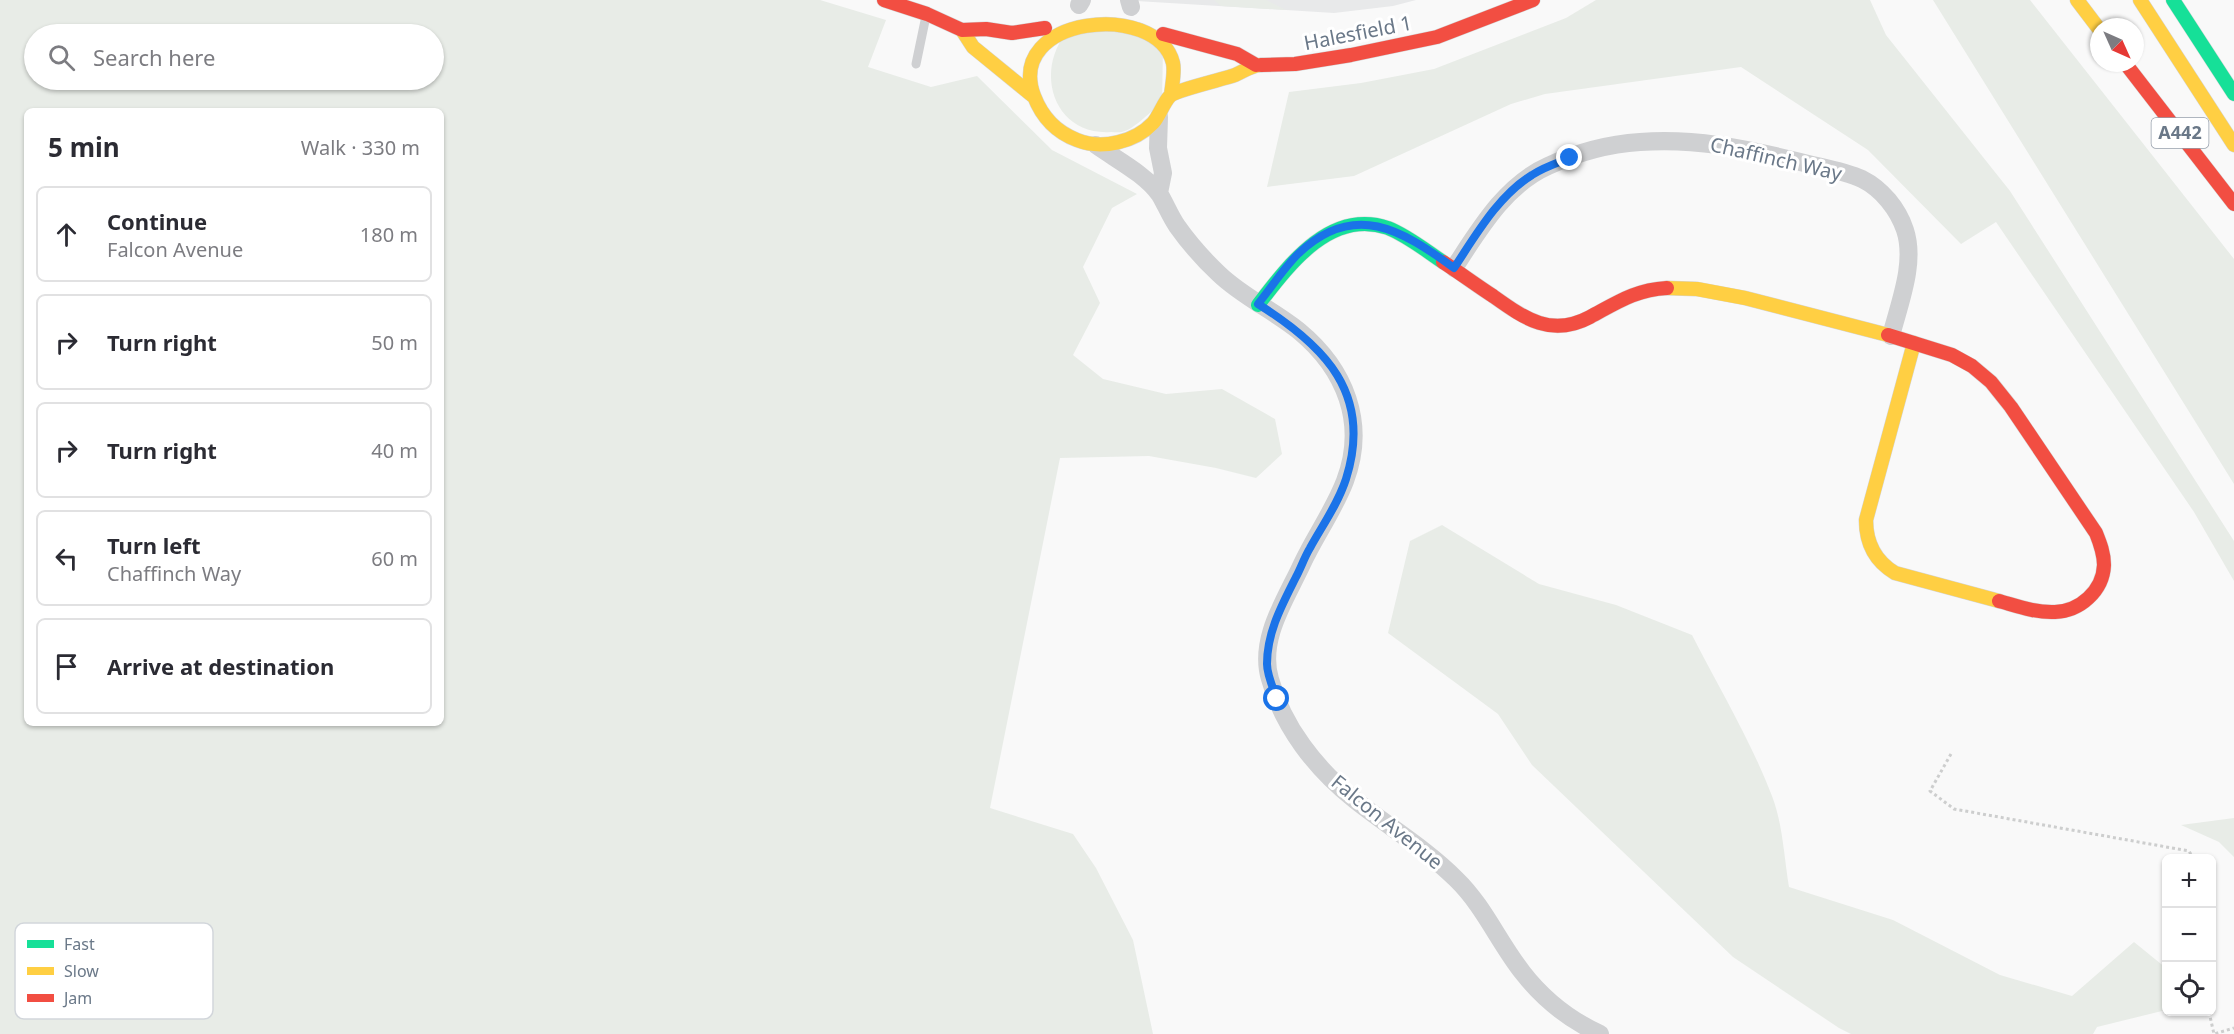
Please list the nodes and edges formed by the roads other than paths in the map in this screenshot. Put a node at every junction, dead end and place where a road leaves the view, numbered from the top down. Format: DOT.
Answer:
graph roads {
  1 [pos="884,0"];
  2 [pos="1533,0"];
  3 [pos="2077,0"];
  4 [pos="2140,0"];
  5 [pos="2173,0"];
  6 [pos="1110,6"];
  7 [pos="927,14"];
  8 [pos="2091,18"];
  9 [pos="962,30"];
  10 [pos="1163,34"];
  11 [pos="916,64"];
  12 [pos="1256,64"];
  13 [pos="2133,72"];
  14 [pos="2234,94"];
  15 [pos="1170,95"];
  16 [pos="1033,96"];
  17 [pos="1160,117"];
  18 [pos="1096,145"];
  19 [pos="2234,145"];
  20 [pos="1159,194"];
  21 [pos="2234,204"];
  22 [pos="1454,268"];
  23 [pos="1258,304"];
  24 [pos="1891,336"];
  25 [pos="1914,344"];
  26 [pos="1600,1034"];
  1 -- 7 [label="main road"];
  2 -- 12 [label="main road, Halesfield 1"];
  3 -- 8 [label="main road"];
  4 -- 19 [label="main road, A442"];
  5 -- 14 [label="main road"];
  6 -- 10 [label="main road"];
  7 -- 9 [label="main road"];
  7 -- 11 [label="lane"];
  9 -- 16 [label="main road"];
  9 -- 16 [label="main road"];
  10 -- 12 [label="main road, Halesfield 1"];
  10 -- 15 [label="main road"];
  12 -- 15 [label="main road, Halesfield 1"];
  13 -- 21 [label="main road, A442"];
  15 -- 17 [label="main road"];
  16 -- 18 [label="main road"];
  17 -- 18 [label="main road"];
  17 -- 20 [label="street"];
  18 -- 20 [label="street, Falcon Avenue"];
  20 -- 23 [label="street, Falcon Avenue"];
  22 -- 23 [label="main road"];
  22 -- 24 [label="main road"];
  22 -- 24 [label="street, Chaffinch Way"];
  23 -- 26 [label="street, Falcon Avenue"];
  24 -- 25 [label="main road"];
  25 -- 25 [label="main road"];
}
